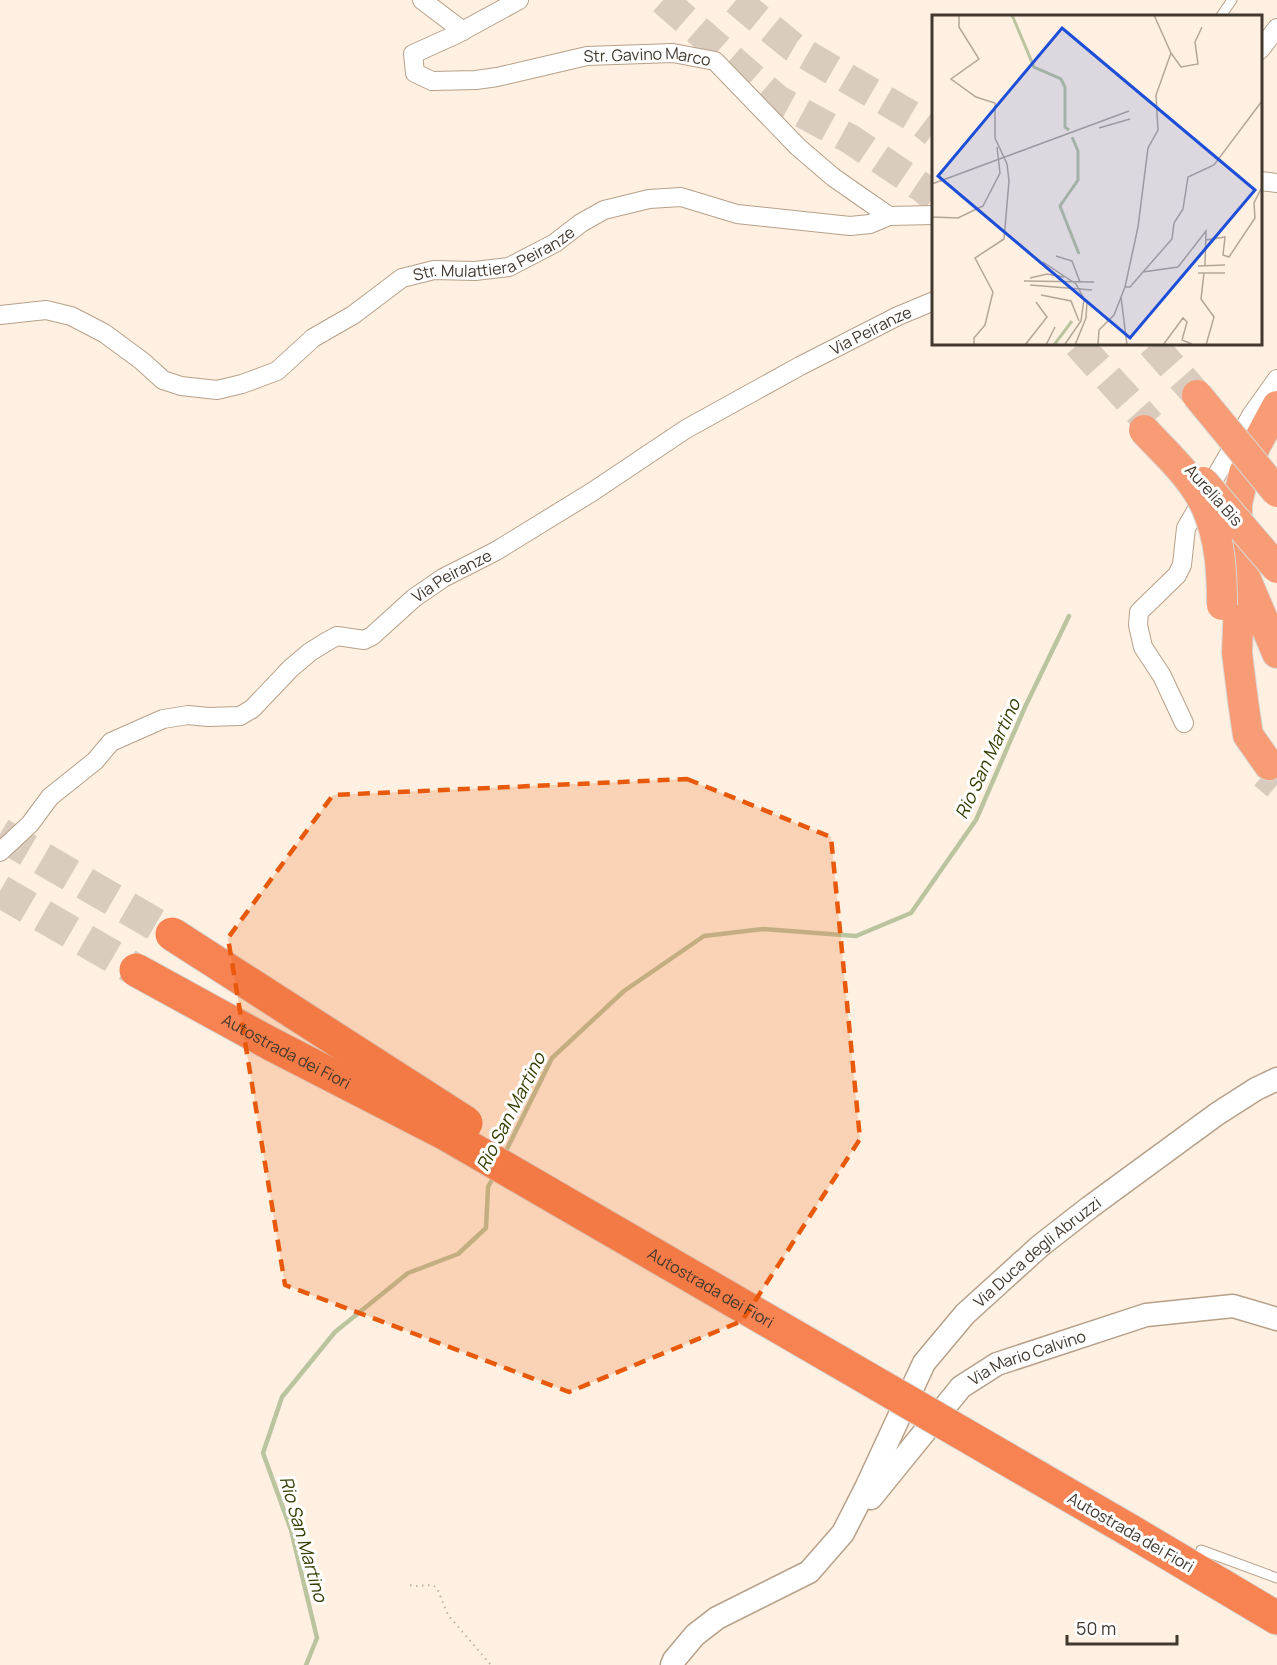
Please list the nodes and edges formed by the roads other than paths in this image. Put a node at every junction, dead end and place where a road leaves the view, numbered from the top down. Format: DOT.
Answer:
graph roads {
  1 [pos="422,0"];
  2 [pos="519,0"];
  3 [pos="1232,0"];
  4 [pos="1222,15"];
  5 [pos="1277,28"];
  6 [pos="463,31"];
  7 [pos="1262,47"];
  8 [pos="1262,181"];
  9 [pos="1277,183"];
  10 [pos="932,215"];
  11 [pos="889,216"];
  12 [pos="932,301"];
  13 [pos="0,315"];
  14 [pos="1277,379"];
  15 [pos="1277,405"];
  16 [pos="1277,474"];
  17 [pos="1277,492"];
  18 [pos="1237,557"];
  19 [pos="1277,568"];
  20 [pos="1277,653"];
  21 [pos="1184,723"];
  22 [pos="0,852"];
  23 [pos="172,934"];
  24 [pos="136,970"];
  25 [pos="1277,1079"];
  26 [pos="1277,1319"];
  27 [pos="1134,1522"];
  28 [pos="843,1533"];
  29 [pos="1201,1550"];
  30 [pos="1277,1578"];
  31 [pos="1277,1594"];
  32 [pos="1277,1618"];
  33 [pos="672,1665"];
  1 -- 6 [label="street"];
  2 -- 6 [label="street"];
  3 -- 4 [label="lane"];
  5 -- 7 [label="street"];
  6 -- 11 [label="street, Str. Gavino Marco"];
  8 -- 9 [label="street"];
  10 -- 11 [label="street"];
  11 -- 13 [label="street, Str. Mulattiera Peiranze"];
  12 -- 22 [label="street, Via Peiranze"];
  14 -- 21 [label="street"];
  15 -- 18 [label="highway"];
  16 -- 17 [label="highway, bridge"];
  18 -- 19 [label="highway, Aurelia Bis, bridge"];
  18 -- 20 [label="highway"];
  23 -- 27 [label="highway, Autostrada dei Fiori, bridge"];
  24 -- 27 [label="highway, Autostrada dei Fiori, bridge"];
  25 -- 28 [label="street, Via Duca degli Abruzzi"];
  26 -- 28 [label="street, Via Mario Calvino"];
  27 -- 29 [label="highway, Autostrada dei Fiori"];
  27 -- 32 [label="highway, Autostrada dei Fiori"];
  28 -- 33 [label="street"];
  29 -- 30 [label="lane"];
  29 -- 31 [label="highway, Autostrada dei Fiori"];
}
